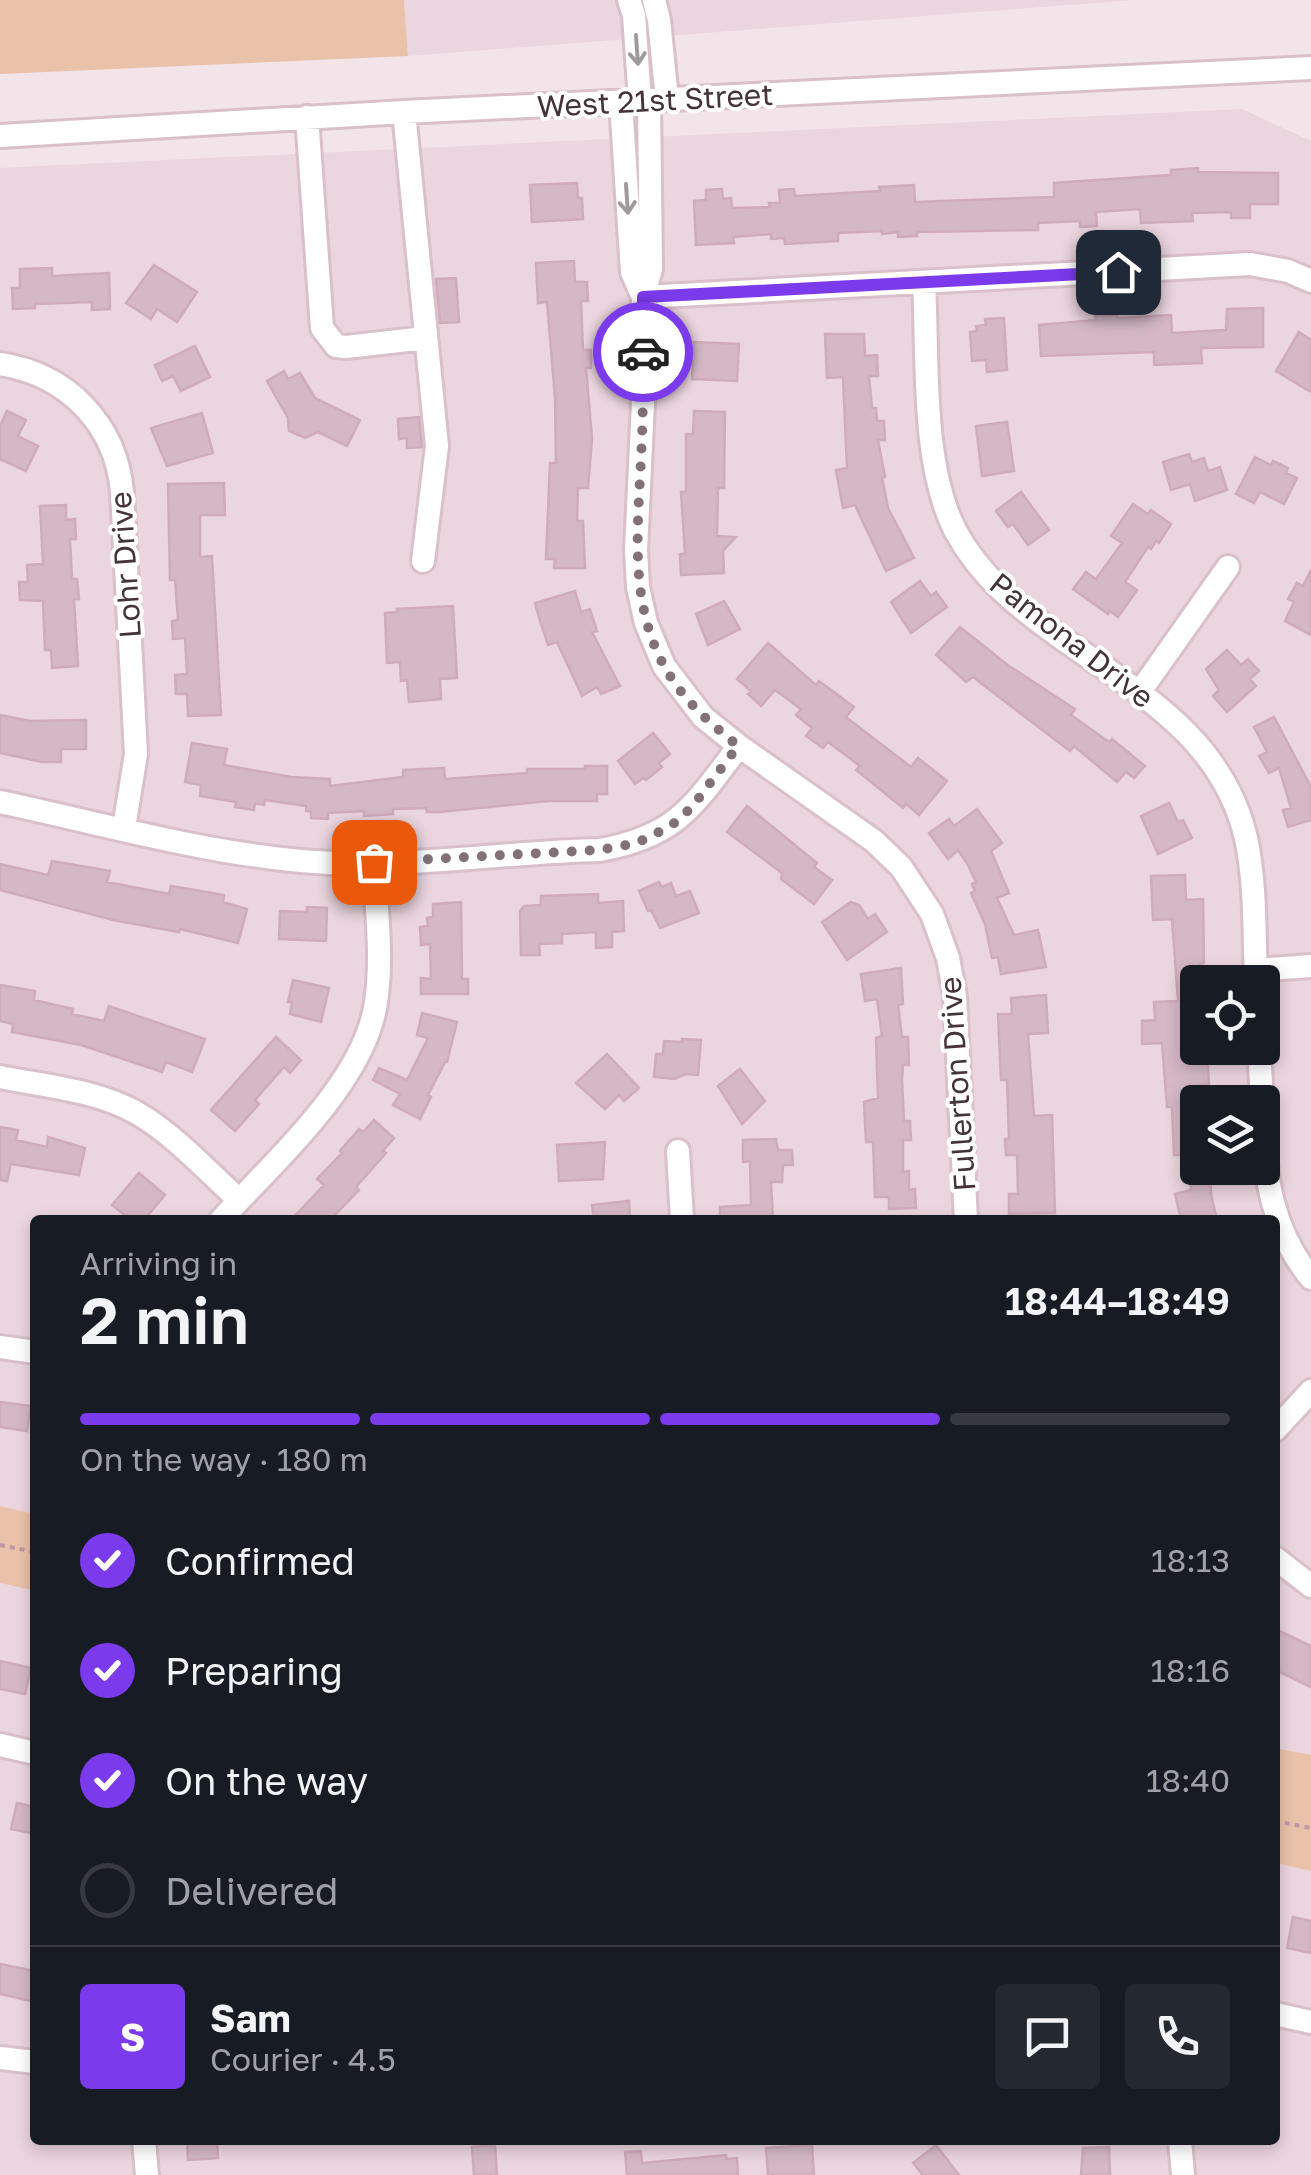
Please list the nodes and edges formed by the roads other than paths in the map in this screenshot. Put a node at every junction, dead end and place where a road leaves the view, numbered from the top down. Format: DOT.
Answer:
graph roads {
  1 [pos="629,0"];
  2 [pos="654,0"];
  3 [pos="1311,68"];
  4 [pos="644,101"];
  5 [pos="404,112"];
  6 [pos="308,117"];
  7 [pos="0,136"];
  8 [pos="1311,281"];
  9 [pos="924,282"];
  10 [pos="643,297"];
  11 [pos="425,338"];
  12 [pos="0,364"];
  13 [pos="424,561"];
  14 [pos="1228,567"];
  15 [pos="1139,693"];
  16 [pos="738,746"];
  17 [pos="0,802"];
  18 [pos="124,828"];
  19 [pos="374,862"];
  20 [pos="1255,965"];
  21 [pos="1311,966"];
  22 [pos="1280,972"];
  23 [pos="0,1077"];
  24 [pos="678,1151"];
  25 [pos="1268,1185"];
  26 [pos="239,1200"];
  27 [pos="226,1215"];
  28 [pos="682,1215"];
  29 [pos="966,1215"];
  30 [pos="1275,1215"];
  31 [pos="1280,1225"];
  32 [pos="1311,1278"];
  33 [pos="0,1347"];
  34 [pos="30,1351"];
  35 [pos="1311,1391"];
  36 [pos="1280,1425"];
  37 [pos="1280,1562"];
  38 [pos="1311,1586"];
  39 [pos="0,1745"];
  40 [pos="30,1752"];
  41 [pos="1280,2015"];
  42 [pos="1311,2022"];
  43 [pos="0,2058"];
  44 [pos="30,2061"];
  45 [pos="144,2145"];
  46 [pos="1180,2145"];
  47 [pos="146,2175"];
  48 [pos="1182,2175"];
  1 -- 4 [label="street, Fullerton Drive, one-way"];
  2 -- 4 [label="street, Fullerton Drive"];
  3 -- 4 [label="street, West 21st Street"];
  4 -- 5 [label="street, West 21st Street"];
  4 -- 10 [label="street, Fullerton Drive"];
  5 -- 6 [label="street, West 21st Street"];
  5 -- 11 [label="street"];
  6 -- 7 [label="street, West 21st Street"];
  6 -- 11 [label="street"];
  8 -- 9 [label="street"];
  9 -- 10 [label="street"];
  9 -- 15 [label="street, Pamona Drive"];
  10 -- 16 [label="street, Fullerton Drive"];
  11 -- 13 [label="street"];
  12 -- 18 [label="street, Lohr Drive"];
  14 -- 15 [label="street"];
  15 -- 20 [label="street, Pamona Drive"];
  16 -- 19 [label="street"];
  16 -- 29 [label="street, Fullerton Drive"];
  17 -- 18 [label="street"];
  18 -- 19 [label="street"];
  19 -- 26 [label="street"];
  21 -- 22 [label="street"];
  23 -- 26 [label="street"];
  24 -- 28 [label="street"];
  25 -- 30 [label="street"];
  26 -- 27 [label="street"];
  31 -- 32 [label="street"];
  33 -- 34 [label="street"];
  35 -- 36 [label="street"];
  37 -- 38 [label="street"];
  39 -- 40 [label="street"];
  41 -- 42 [label="street"];
  43 -- 44 [label="street"];
  45 -- 47 [label="street"];
  46 -- 48 [label="street"];
}
